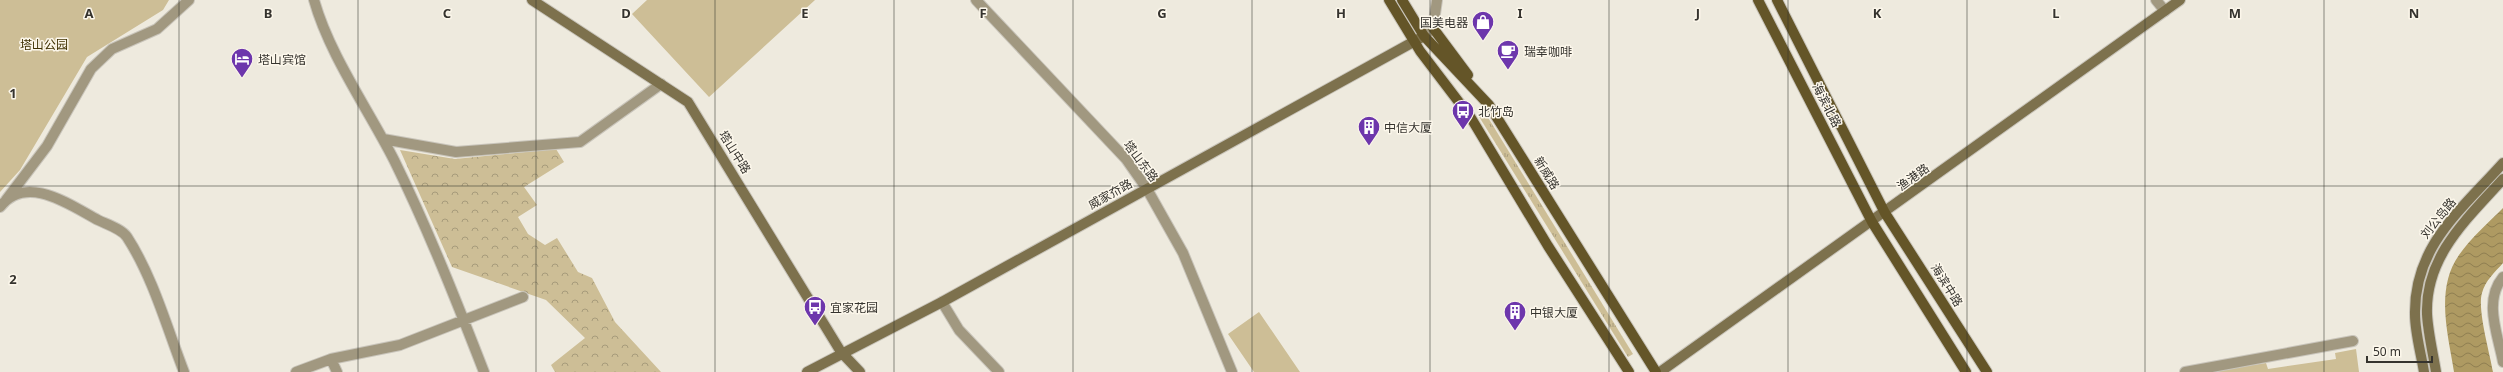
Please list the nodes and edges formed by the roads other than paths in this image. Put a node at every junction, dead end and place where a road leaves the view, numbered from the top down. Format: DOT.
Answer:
graph roads {
  1 [pos="189,0"];
  2 [pos="314,0"];
  3 [pos="532,0"];
  4 [pos="976,0"];
  5 [pos="1389,0"];
  6 [pos="1402,0"];
  7 [pos="1437,0"];
  8 [pos="1758,0"];
  9 [pos="1777,0"];
  10 [pos="2156,0"];
  11 [pos="2180,0"];
  12 [pos="2165,11"];
  13 [pos="1433,28"];
  14 [pos="1424,36"];
  15 [pos="1414,43"];
  16 [pos="661,84"];
  17 [pos="1489,105"];
  18 [pos="383,139"];
  19 [pos="2503,163"];
  20 [pos="2503,179"];
  21 [pos="1147,189"];
  22 [pos="3,204"];
  23 [pos="1885,213"];
  24 [pos="1872,222"];
  25 [pos="2503,276"];
  26 [pos="523,297"];
  27 [pos="942,302"];
  28 [pos="463,319"];
  29 [pos="2353,341"];
  30 [pos="841,352"];
  31 [pos="331,359"];
  32 [pos="2503,362"];
  33 [pos="2188,371"];
  34 [pos="184,372"];
  35 [pos="296,372"];
  36 [pos="337,372"];
  37 [pos="484,372"];
  38 [pos="807,372"];
  39 [pos="860,372"];
  40 [pos="999,372"];
  41 [pos="1231,372"];
  42 [pos="1629,372"];
  43 [pos="1656,372"];
  44 [pos="1660,372"];
  45 [pos="1966,372"];
  46 [pos="1987,372"];
  47 [pos="2424,372"];
  48 [pos="2436,372"];
  1 -- 22 [label="street"];
  2 -- 18 [label="street"];
  3 -- 16 [label="street, 塔山中路"];
  4 -- 21 [label="street, 塔山东路"];
  5 -- 15 [label="main road"];
  6 -- 14 [label="main road, 新威路"];
  7 -- 13 [label="street"];
  8 -- 24 [label="main road, 海滨北路"];
  9 -- 23 [label="main road, 海滨北路"];
  10 -- 12 [label="street"];
  11 -- 12 [label="street, 渔港路"];
  12 -- 23 [label="street, 渔港路"];
  13 -- 14 [label="street"];
  13 -- 17 [label="main road"];
  14 -- 15 [label="street, 威家夼路"];
  14 -- 17 [label="main road, 新威路"];
  15 -- 21 [label="street, 威家夼路"];
  15 -- 42 [label="main road"];
  16 -- 18 [label="street"];
  16 -- 30 [label="street, 塔山中路"];
  17 -- 43 [label="main road, 新威路"];
  18 -- 28 [label="street"];
  19 -- 47 [label="street, 刘公岛路"];
  20 -- 48 [label="street, 刘公岛路"];
  21 -- 27 [label="street, 威家夼路"];
  21 -- 41 [label="street, 塔山东路"];
  22 -- 34 [label="street"];
  23 -- 24 [label="street, 渔港路"];
  23 -- 46 [label="main road, 海滨中路"];
  24 -- 44 [label="street, 渔港路"];
  24 -- 45 [label="main road"];
  25 -- 32 [label="street"];
  26 -- 28 [label="street"];
  27 -- 30 [label="street, 威家夼路"];
  27 -- 40 [label="street"];
  28 -- 31 [label="street"];
  28 -- 37 [label="street"];
  29 -- 33 [label="street"];
  30 -- 38 [label="street, 威家夼路"];
  30 -- 39 [label="street, 塔山中路"];
  31 -- 35 [label="street"];
  31 -- 36 [label="street"];
}
